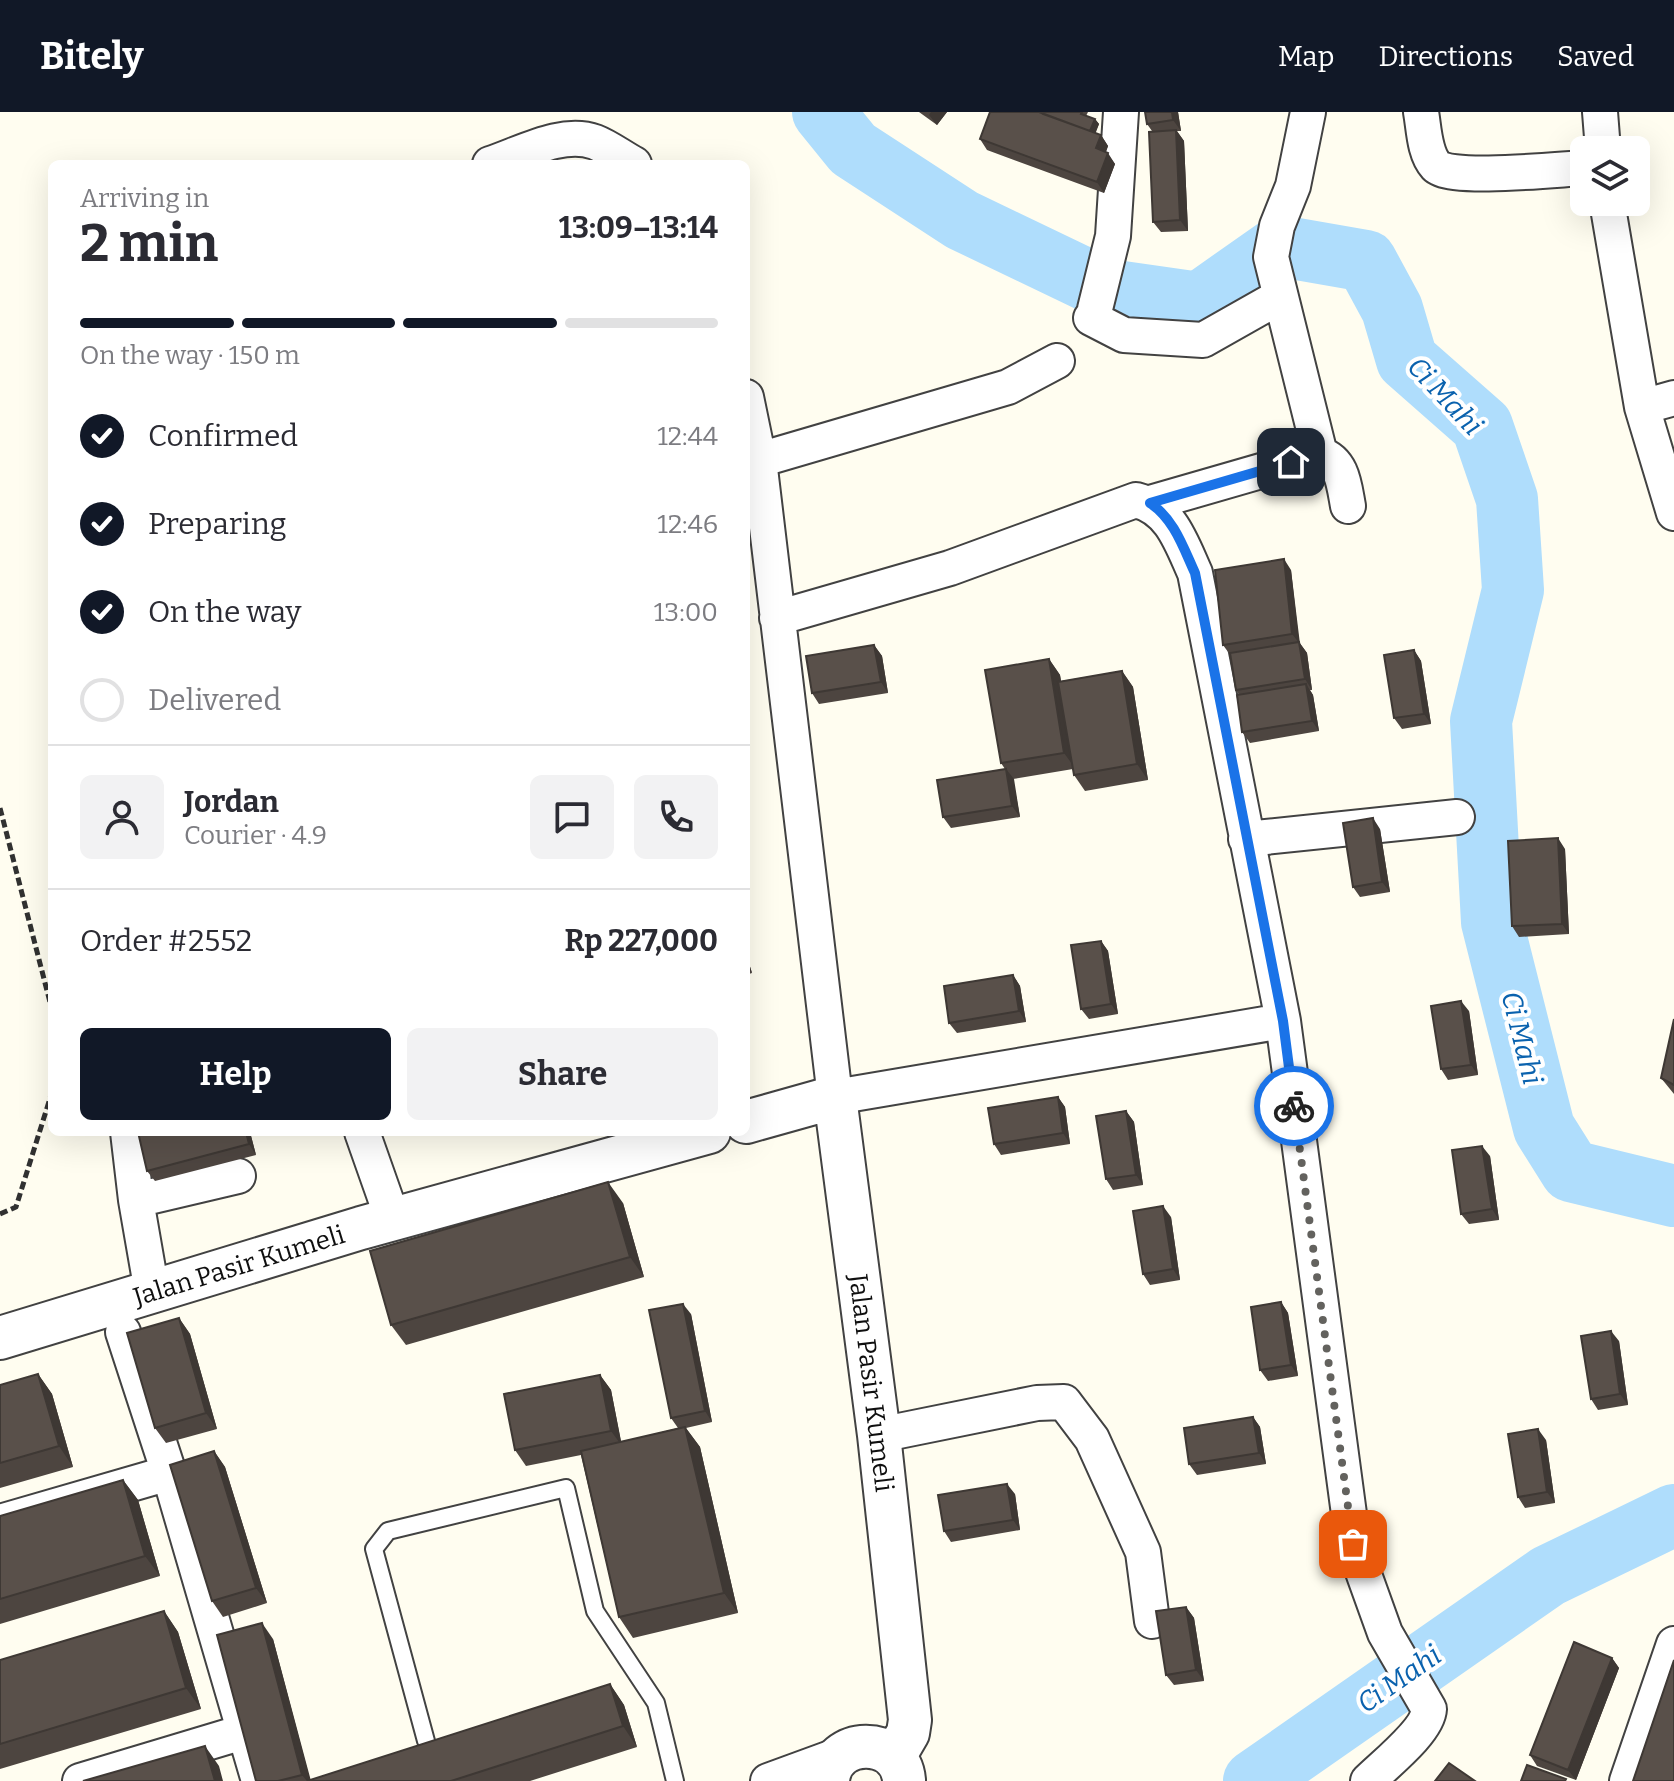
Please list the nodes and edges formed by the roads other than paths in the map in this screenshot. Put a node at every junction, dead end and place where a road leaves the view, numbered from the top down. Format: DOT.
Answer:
graph roads {
  1 [pos="1121,112"];
  2 [pos="1308,112"];
  3 [pos="1421,112"];
  4 [pos="1600,112"];
  5 [pos="1602,136"];
  6 [pos="502,160"];
  7 [pos="627,160"];
  8 [pos="1570,169"];
  9 [pos="1611,216"];
  10 [pos="1277,290"];
  11 [pos="1057,361"];
  12 [pos="1658,402"];
  13 [pos="751,429"];
  14 [pos="1320,454"];
  15 [pos="1150,503"];
  16 [pos="1348,506"];
  17 [pos="1674,513"];
  18 [pos="777,618"];
  19 [pos="1457,817"];
  20 [pos="1246,839"];
  21 [pos="1283,1021"];
  22 [pos="835,1097"];
  23 [pos="750,1121"];
  24 [pos="128,1136"];
  25 [pos="363,1136"];
  26 [pos="695,1136"];
  27 [pos="238,1176"];
  28 [pos="136,1200"];
  29 [pos="393,1220"];
  30 [pos="152,1292"];
  31 [pos="123,1332"];
  32 [pos="0,1338"];
  33 [pos="879,1435"];
  34 [pos="169,1473"];
  35 [pos="0,1522"];
  36 [pos="1152,1621"];
  37 [pos="1674,1644"];
  38 [pos="243,1732"];
  39 [pos="426,1741"];
  40 [pos="834,1768"];
  41 [pos="899,1769"];
  42 [pos="80,1781"];
  43 [pos="259,1781"];
  44 [pos="675,1781"];
  45 [pos="768,1781"];
  46 [pos="1368,1781"];
  47 [pos="1627,1781"];
  1 -- 10 [label="street"];
  2 -- 10 [label="street"];
  3 -- 8 [label="street"];
  4 -- 5 [label="street"];
  6 -- 7 [label="street"];
  9 -- 12 [label="street"];
  10 -- 14 [label="street"];
  11 -- 13 [label="street"];
  12 -- 17 [label="street"];
  13 -- 18 [label="street"];
  14 -- 15 [label="street"];
  14 -- 16 [label="street"];
  15 -- 18 [label="street"];
  15 -- 20 [label="street"];
  18 -- 22 [label="street"];
  19 -- 20 [label="street"];
  20 -- 21 [label="street"];
  21 -- 22 [label="street"];
  21 -- 46 [label="street"];
  22 -- 23 [label="street"];
  22 -- 33 [label="street, Jalan Pasir Kumeli"];
  24 -- 28 [label="street"];
  25 -- 29 [label="street"];
  26 -- 29 [label="street, Jalan Pasir Kumeli"];
  27 -- 28 [label="street"];
  28 -- 30 [label="street"];
  29 -- 30 [label="street, Jalan Pasir Kumeli"];
  30 -- 32 [label="street, Jalan Pasir Kumeli"];
  31 -- 34 [label="street"];
  33 -- 36 [label="street"];
  33 -- 41 [label="street, Jalan Pasir Kumeli"];
  34 -- 35 [label="street"];
  34 -- 38 [label="street"];
  37 -- 47 [label="street"];
  38 -- 42 [label="street"];
  38 -- 43 [label="street"];
  39 -- 44 [label="lane"];
  40 -- 41 [label="street, Jalan Pasir Kumeli"];
  40 -- 45 [label="street"];
}
